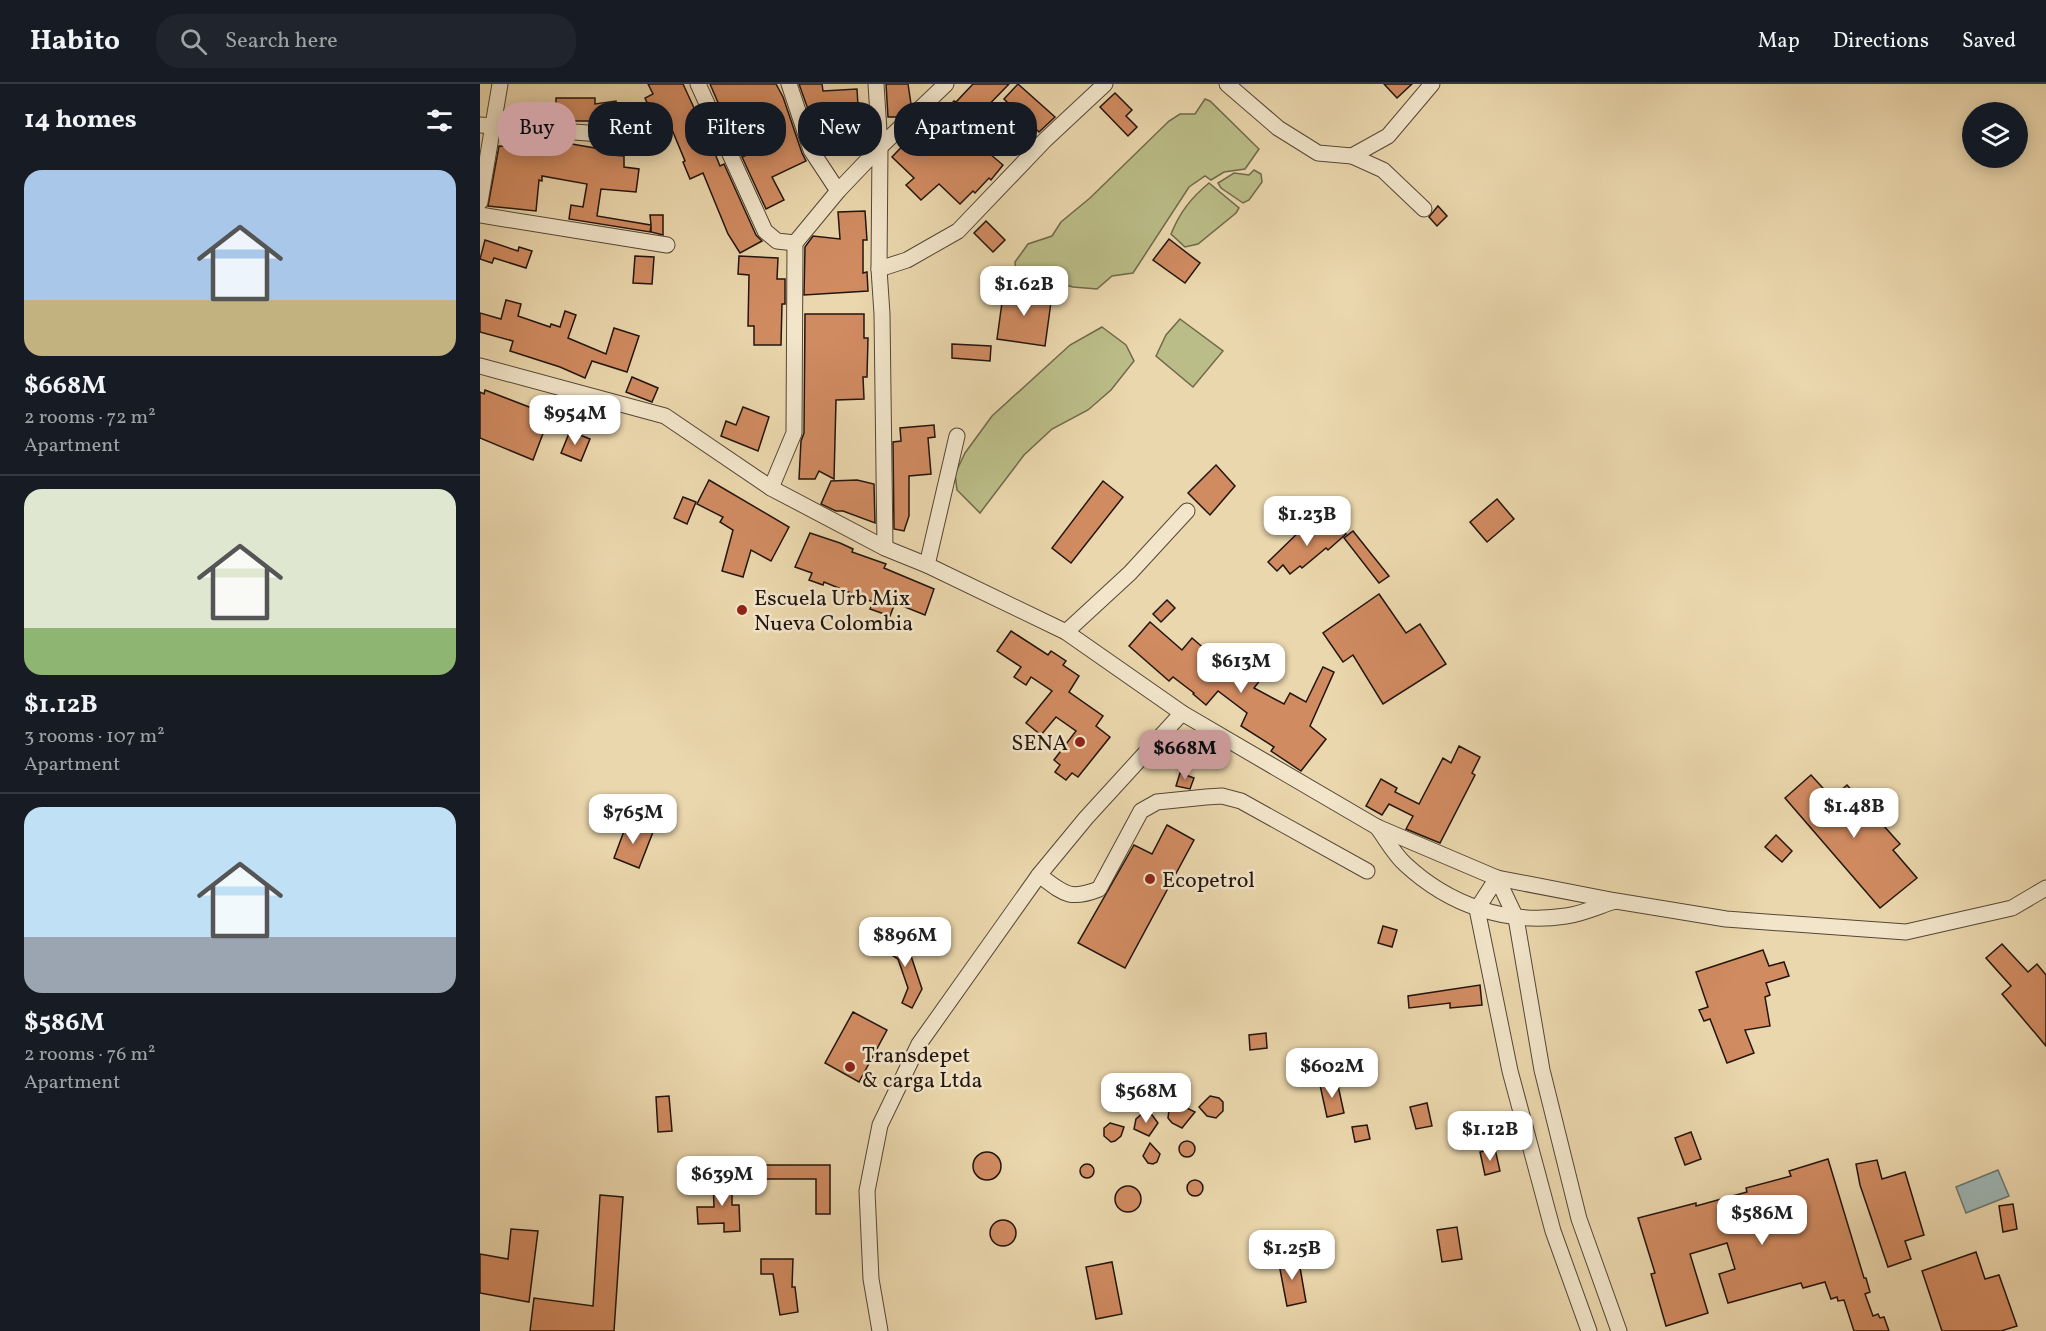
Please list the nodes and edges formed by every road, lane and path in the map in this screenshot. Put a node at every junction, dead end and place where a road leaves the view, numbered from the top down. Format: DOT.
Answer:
graph roads {
  1 [pos="500,84"];
  2 [pos="698,84"];
  3 [pos="789,84"];
  4 [pos="876,84"];
  5 [pos="946,84"];
  6 [pos="1105,84"];
  7 [pos="1227,84"];
  8 [pos="1432,84"];
  9 [pos="877,102"];
  10 [pos="487,126"];
  11 [pos="588,133"];
  12 [pos="882,145"];
  13 [pos="871,156"];
  14 [pos="880,156"];
  15 [pos="1352,156"];
  16 [pos="838,191"];
  17 [pos="480,202"];
  18 [pos="1424,208"];
  19 [pos="480,215"];
  20 [pos="795,243"];
  21 [pos="667,245"];
  22 [pos="879,269"];
  23 [pos="480,366"];
  24 [pos="957,436"];
  25 [pos="771,488"];
  26 [pos="1187,511"];
  27 [pos="885,548"];
  28 [pos="927,565"];
  29 [pos="1066,632"];
  30 [pos="1182,713"];
  31 [pos="1377,827"];
  32 [pos="1367,871"];
  33 [pos="1038,875"];
  34 [pos="1497,878"];
  35 [pos="2046,888"];
  36 [pos="1616,901"];
  37 [pos="1477,909"];
  38 [pos="1516,918"];
  39 [pos="1579,1220"];
  40 [pos="1553,1231"];
  41 [pos="880,1331"];
  42 [pos="1589,1331"];
  43 [pos="1619,1331"];
  1 -- 10 [label="street"];
  2 -- 20 [label="street"];
  3 -- 16 [label="street"];
  4 -- 9 [label="street"];
  5 -- 12 [label="street"];
  6 -- 22 [label="street"];
  7 -- 15 [label="street"];
  8 -- 15 [label="street"];
  10 -- 11 [label="street"];
  10 -- 17 [label="street"];
  13 -- 16 [label="street"];
  14 -- 22 [label="street"];
  15 -- 18 [label="street"];
  16 -- 20 [label="street"];
  19 -- 21 [label="street"];
  20 -- 25 [label="street"];
  22 -- 27 [label="street"];
  23 -- 25 [label="street"];
  24 -- 28 [label="street"];
  25 -- 27 [label="street"];
  26 -- 29 [label="street"];
  27 -- 28 [label="street"];
  28 -- 29 [label="street"];
  29 -- 30 [label="street"];
  30 -- 31 [label="street"];
  30 -- 33 [label="street"];
  31 -- 34 [label="street"];
  31 -- 37 [label="street"];
  32 -- 33 [label="street"];
  33 -- 41 [label="street"];
  34 -- 36 [label="street"];
  34 -- 37 [label="street"];
  34 -- 38 [label="street"];
  35 -- 36 [label="street"];
  36 -- 38 [label="street"];
  37 -- 38 [label="street"];
  37 -- 40 [label="street"];
  38 -- 39 [label="street"];
  39 -- 40 [label="street"];
  39 -- 43 [label="street"];
  40 -- 42 [label="street"];
}
